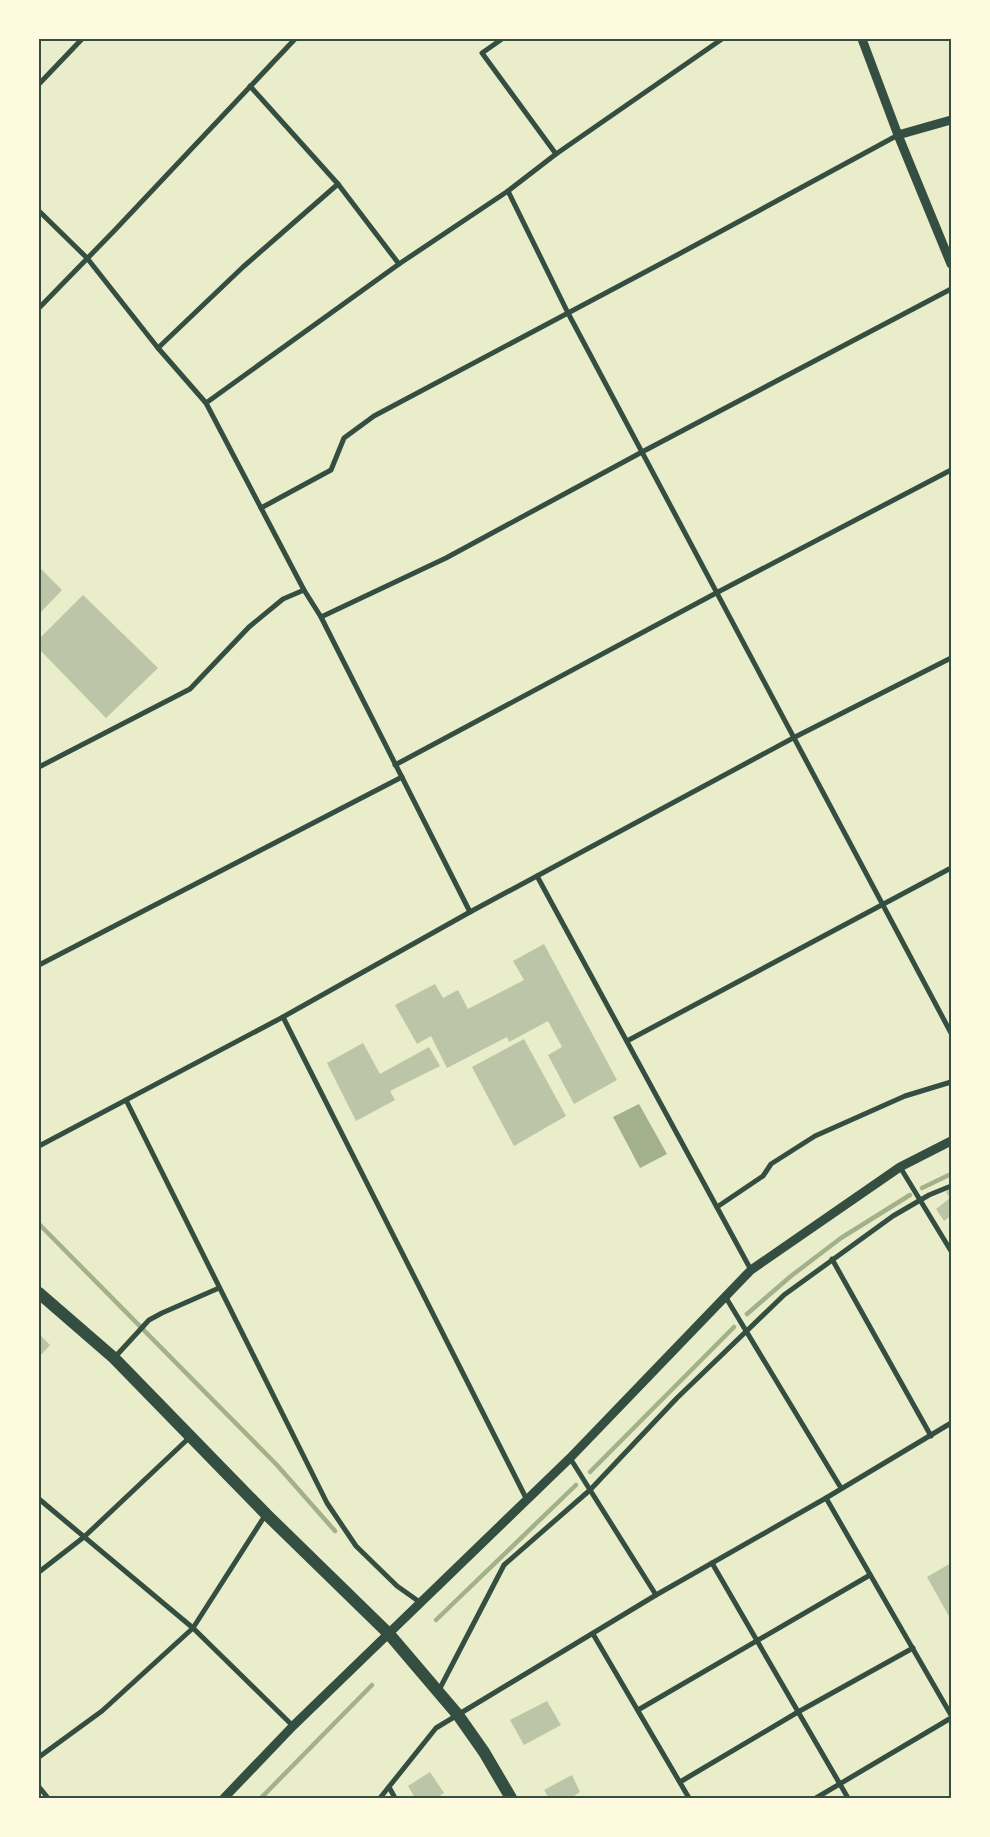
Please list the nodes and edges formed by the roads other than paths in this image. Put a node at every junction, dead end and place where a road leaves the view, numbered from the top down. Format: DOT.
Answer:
graph roads {
  1 [pos="82,39"];
  2 [pos="295,39"];
  3 [pos="722,39"];
  4 [pos="862,39"];
  5 [pos="499,40"];
  6 [pos="39,84"];
  7 [pos="250,86"];
  8 [pos="951,120"];
  9 [pos="898,135"];
  10 [pos="556,154"];
  11 [pos="338,184"];
  12 [pos="508,191"];
  13 [pos="39,211"];
  14 [pos="87,258"];
  15 [pos="399,264"];
  16 [pos="951,264"];
  17 [pos="951,289"];
  18 [pos="39,308"];
  19 [pos="568,313"];
  20 [pos="158,348"];
  21 [pos="206,403"];
  22 [pos="642,452"];
  23 [pos="951,470"];
  24 [pos="261,508"];
  25 [pos="304,590"];
  26 [pos="718,592"];
  27 [pos="321,617"];
  28 [pos="951,658"];
  29 [pos="795,738"];
  30 [pos="395,766"];
  31 [pos="39,767"];
  32 [pos="402,777"];
  33 [pos="951,868"];
  34 [pos="537,876"];
  35 [pos="884,904"];
  36 [pos="470,912"];
  37 [pos="39,965"];
  38 [pos="282,1017"];
  39 [pos="951,1033"];
  40 [pos="627,1041"];
  41 [pos="951,1082"];
  42 [pos="126,1100"];
  43 [pos="951,1141"];
  44 [pos="39,1146"];
  45 [pos="900,1167"];
  46 [pos="951,1186"];
  47 [pos="920,1200"];
  48 [pos="717,1206"];
  49 [pos="951,1251"];
  50 [pos="832,1259"];
  51 [pos="751,1270"];
  52 [pos="219,1288"];
  53 [pos="39,1293"];
  54 [pos="725,1296"];
  55 [pos="747,1331"];
  56 [pos="114,1358"];
  57 [pos="951,1423"];
  58 [pos="931,1436"];
  59 [pos="190,1437"];
  60 [pos="570,1458"];
  61 [pos="841,1488"];
  62 [pos="590,1490"];
  63 [pos="826,1498"];
  64 [pos="39,1499"];
  65 [pos="527,1500"];
  66 [pos="266,1514"];
  67 [pos="84,1537"];
  68 [pos="712,1563"];
  69 [pos="39,1572"];
  70 [pos="870,1575"];
  71 [pos="656,1595"];
  72 [pos="421,1603"];
  73 [pos="193,1628"];
  74 [pos="389,1634"];
  75 [pos="593,1634"];
  76 [pos="757,1641"];
  77 [pos="913,1648"];
  78 [pos="438,1693"];
  79 [pos="638,1710"];
  80 [pos="798,1712"];
  81 [pos="458,1715"];
  82 [pos="951,1716"];
  83 [pos="293,1726"];
  84 [pos="39,1758"];
  85 [pos="680,1782"];
  86 [pos="840,1784"];
  87 [pos="39,1787"];
  88 [pos="389,1787"];
  89 [pos="48,1798"];
  90 [pos="224,1798"];
  91 [pos="380,1798"];
  92 [pos="395,1798"];
  93 [pos="512,1798"];
  94 [pos="689,1798"];
  95 [pos="816,1798"];
  96 [pos="848,1798"];
  1 -- 6 [label="street"];
  2 -- 7 [label="street"];
  3 -- 10 [label="street"];
  4 -- 9 [label="street"];
  5 -- 10 [label="street"];
  7 -- 11 [label="street"];
  7 -- 14 [label="street"];
  8 -- 9 [label="street"];
  9 -- 16 [label="street"];
  9 -- 19 [label="street"];
  10 -- 12 [label="street"];
  11 -- 15 [label="street"];
  11 -- 20 [label="street"];
  12 -- 15 [label="street"];
  12 -- 19 [label="street"];
  13 -- 14 [label="street"];
  14 -- 18 [label="street"];
  14 -- 20 [label="street"];
  15 -- 21 [label="street"];
  17 -- 22 [label="street"];
  19 -- 22 [label="street"];
  19 -- 24 [label="street"];
  20 -- 21 [label="street"];
  21 -- 24 [label="street"];
  22 -- 26 [label="street"];
  22 -- 27 [label="street"];
  23 -- 26 [label="street"];
  24 -- 25 [label="street"];
  25 -- 27 [label="street"];
  25 -- 31 [label="street"];
  26 -- 29 [label="street"];
  26 -- 30 [label="street"];
  27 -- 30 [label="street"];
  28 -- 29 [label="street"];
  29 -- 34 [label="street"];
  29 -- 35 [label="street"];
  30 -- 32 [label="street"];
  32 -- 36 [label="street"];
  32 -- 37 [label="street"];
  33 -- 35 [label="street"];
  34 -- 36 [label="street"];
  34 -- 40 [label="street"];
  35 -- 39 [label="street"];
  35 -- 40 [label="street"];
  36 -- 38 [label="street"];
  38 -- 42 [label="street"];
  38 -- 65 [label="street"];
  40 -- 48 [label="street"];
  41 -- 48 [label="street"];
  42 -- 44 [label="street"];
  42 -- 52 [label="street"];
  43 -- 45 [label="street"];
  45 -- 47 [label="street"];
  45 -- 51 [label="street"];
  46 -- 47 [label="street"];
  47 -- 49 [label="street"];
  47 -- 50 [label="street"];
  48 -- 51 [label="street"];
  50 -- 55 [label="street"];
  50 -- 58 [label="street"];
  51 -- 54 [label="street"];
  52 -- 56 [label="street"];
  52 -- 72 [label="street"];
  53 -- 56 [label="highway"];
  54 -- 55 [label="street"];
  54 -- 60 [label="street"];
  55 -- 61 [label="street"];
  55 -- 62 [label="street"];
  56 -- 59 [label="highway"];
  57 -- 58 [label="street"];
  58 -- 61 [label="street"];
  59 -- 66 [label="highway"];
  59 -- 67 [label="street"];
  60 -- 62 [label="street"];
  60 -- 65 [label="street"];
  61 -- 63 [label="street"];
  62 -- 71 [label="street"];
  62 -- 78 [label="street"];
  63 -- 68 [label="street"];
  63 -- 70 [label="street"];
  64 -- 67 [label="street"];
  65 -- 72 [label="street"];
  66 -- 73 [label="street"];
  66 -- 74 [label="highway"];
  67 -- 69 [label="street"];
  67 -- 73 [label="street"];
  68 -- 71 [label="street"];
  68 -- 76 [label="street"];
  70 -- 76 [label="street"];
  70 -- 77 [label="street"];
  71 -- 75 [label="street"];
  72 -- 74 [label="street"];
  73 -- 83 [label="street"];
  73 -- 84 [label="street"];
  74 -- 78 [label="highway"];
  74 -- 83 [label="street"];
  75 -- 79 [label="street"];
  75 -- 81 [label="street"];
  76 -- 79 [label="street"];
  76 -- 80 [label="street"];
  77 -- 80 [label="street"];
  77 -- 82 [label="street"];
  78 -- 81 [label="highway"];
  79 -- 85 [label="street"];
  80 -- 85 [label="street"];
  80 -- 86 [label="street"];
  81 -- 88 [label="street"];
  81 -- 93 [label="highway"];
  82 -- 86 [label="street"];
  83 -- 90 [label="street"];
  85 -- 94 [label="street"];
  86 -- 95 [label="street"];
  86 -- 96 [label="street"];
  87 -- 89 [label="street"];
  88 -- 91 [label="street"];
  88 -- 92 [label="street"];
}
